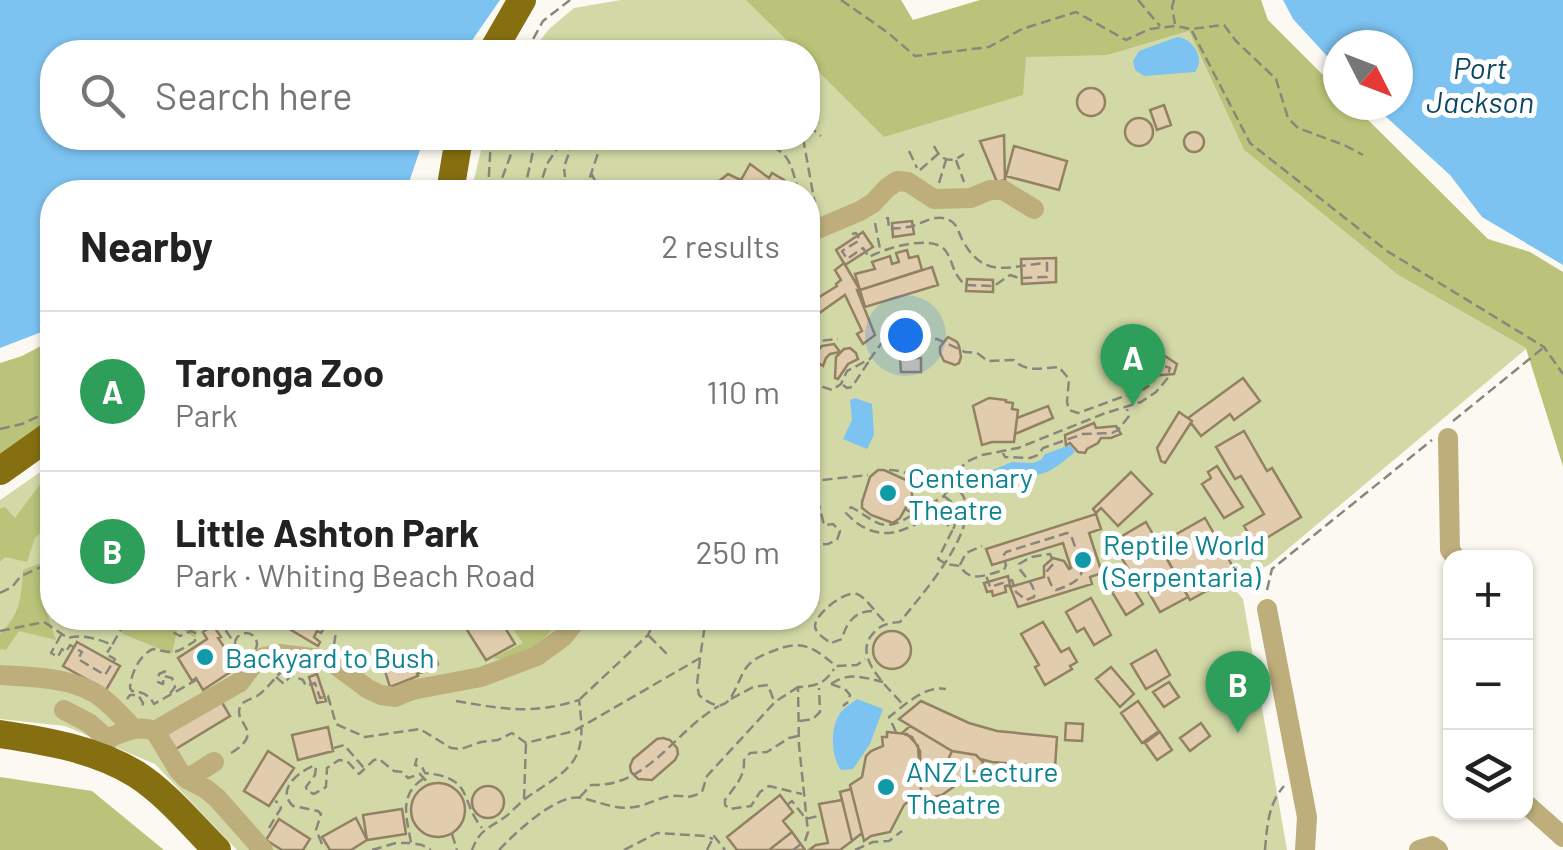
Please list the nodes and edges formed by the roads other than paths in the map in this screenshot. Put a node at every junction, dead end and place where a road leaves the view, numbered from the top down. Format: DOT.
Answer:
graph roads {
  1 [pos="522,0"];
  2 [pos="499,40"];
  3 [pos="457,150"];
  4 [pos="452,180"];
  5 [pos="1034,209"];
  6 [pos="822,233"];
  7 [pos="1447,431"];
  8 [pos="40,443"];
  9 [pos="0,471"];
  10 [pos="1450,550"];
  11 [pos="1267,609"];
  12 [pos="569,630"];
  13 [pos="0,675"];
  14 [pos="64,710"];
  15 [pos="143,720"];
  16 [pos="0,734"];
  17 [pos="105,748"];
  18 [pos="219,756"];
  19 [pos="187,779"];
  20 [pos="1533,810"];
  21 [pos="1563,837"];
  22 [pos="263,844"];
  23 [pos="216,850"];
  24 [pos="1305,850"];
  25 [pos="1419,850"];
  26 [pos="1438,850"];
  1 -- 2 [label="main road"];
  3 -- 4 [label="main road"];
  5 -- 6 [label="street"];
  7 -- 10 [label="street"];
  8 -- 9 [label="main road"];
  11 -- 24 [label="street"];
  12 -- 15 [label="street"];
  13 -- 15 [label="street"];
  14 -- 17 [label="street"];
  15 -- 17 [label="street"];
  15 -- 19 [label="street"];
  16 -- 17 [label="main road"];
  17 -- 23 [label="main road"];
  18 -- 19 [label="street"];
  19 -- 22 [label="street"];
  20 -- 21 [label="street"];
  25 -- 26 [label="street"];
}
